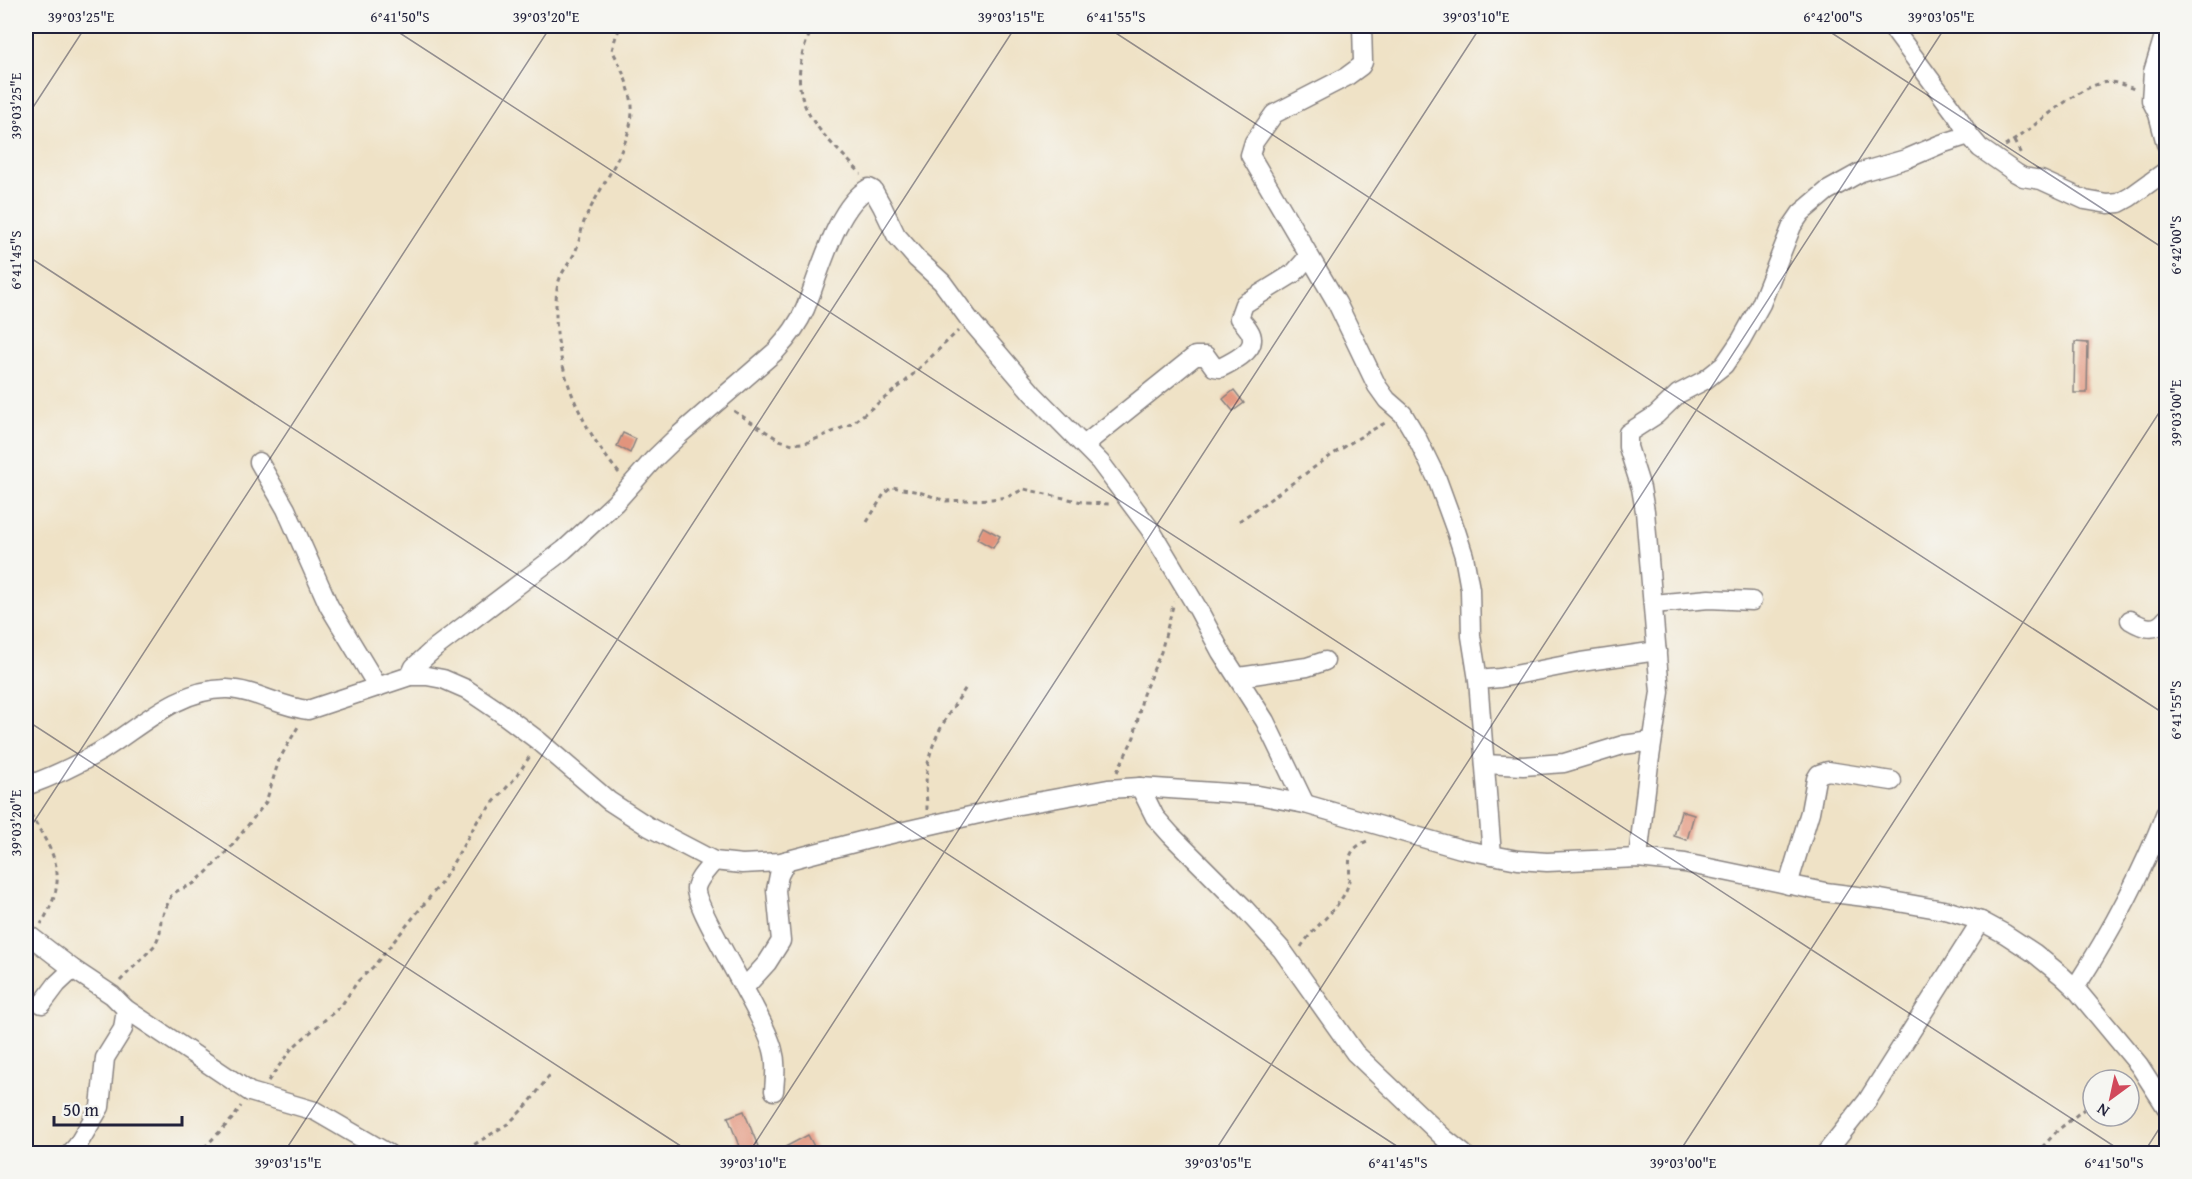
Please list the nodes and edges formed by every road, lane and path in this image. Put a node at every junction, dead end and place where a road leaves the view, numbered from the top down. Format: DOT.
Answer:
graph roads {
  1 [pos="621,26"];
  2 [pos="813,26"];
  3 [pos="1362,26"];
  4 [pos="1891,26"];
  5 [pos="2166,29"];
  6 [pos="2151,100"];
  7 [pos="1970,135"];
  8 [pos="2166,144"];
  9 [pos="1990,155"];
  10 [pos="2166,171"];
  11 [pos="869,188"];
  12 [pos="1309,256"];
  13 [pos="969,319"];
  14 [pos="718,400"];
  15 [pos="1403,414"];
  16 [pos="1084,445"];
  17 [pos="259,462"];
  18 [pos="630,486"];
  19 [pos="1133,506"];
  20 [pos="1239,521"];
  21 [pos="867,522"];
  22 [pos="1181,579"];
  23 [pos="1752,601"];
  24 [pos="1653,604"];
  25 [pos="2166,619"];
  26 [pos="2130,620"];
  27 [pos="1657,651"];
  28 [pos="1325,661"];
  29 [pos="410,676"];
  30 [pos="1239,677"];
  31 [pos="1478,680"];
  32 [pos="968,686"];
  33 [pos="378,687"];
  34 [pos="308,710"];
  35 [pos="1652,741"];
  36 [pos="540,742"];
  37 [pos="1485,764"];
  38 [pos="1892,781"];
  39 [pos="26,786"];
  40 [pos="1140,788"];
  41 [pos="1108,789"];
  42 [pos="1305,804"];
  43 [pos="26,806"];
  44 [pos="2166,812"];
  45 [pos="927,826"];
  46 [pos="1392,829"];
  47 [pos="1492,855"];
  48 [pos="1638,858"];
  49 [pos="787,860"];
  50 [pos="714,861"];
  51 [pos="1788,885"];
  52 [pos="1981,921"];
  53 [pos="29,936"];
  54 [pos="1292,964"];
  55 [pos="73,969"];
  56 [pos="745,987"];
  57 [pos="2075,988"];
  58 [pos="112,995"];
  59 [pos="42,1004"];
  60 [pos="126,1009"];
  61 [pos="552,1072"];
  62 [pos="774,1091"];
  63 [pos="255,1094"];
  64 [pos="2166,1107"];
  65 [pos="2081,1111"];
  66 [pos="70,1154"];
  67 [pos="198,1154"];
  68 [pos="389,1154"];
  69 [pos="459,1154"];
  70 [pos="1464,1154"];
  71 [pos="1825,1154"];
  72 [pos="2036,1154"];
  1 -- 18 [label="path"];
  2 -- 11 [label="path"];
  3 -- 12 [label="street"];
  4 -- 7 [label="street"];
  5 -- 6 [label="street"];
  6 -- 8 [label="street"];
  6 -- 9 [label="path"];
  7 -- 9 [label="street"];
  7 -- 24 [label="street"];
  9 -- 10 [label="street"];
  11 -- 13 [label="street"];
  11 -- 14 [label="street"];
  12 -- 15 [label="street"];
  12 -- 16 [label="street"];
  13 -- 14 [label="path"];
  13 -- 16 [label="street"];
  14 -- 18 [label="street"];
  15 -- 20 [label="path"];
  15 -- 31 [label="street"];
  16 -- 19 [label="street"];
  17 -- 33 [label="street"];
  18 -- 29 [label="street"];
  19 -- 21 [label="path"];
  19 -- 22 [label="street"];
  22 -- 30 [label="street"];
  22 -- 41 [label="path"];
  23 -- 24 [label="street"];
  24 -- 27 [label="street"];
  25 -- 26 [label="street"];
  27 -- 31 [label="street"];
  27 -- 35 [label="street"];
  28 -- 30 [label="street"];
  29 -- 33 [label="street"];
  29 -- 36 [label="street"];
  30 -- 42 [label="street"];
  31 -- 37 [label="street"];
  32 -- 45 [label="path"];
  33 -- 34 [label="street"];
  34 -- 39 [label="street"];
  34 -- 58 [label="path"];
  35 -- 37 [label="street"];
  35 -- 48 [label="street"];
  36 -- 50 [label="street"];
  36 -- 63 [label="path"];
  37 -- 47 [label="street"];
  38 -- 51 [label="street"];
  40 -- 41 [label="street"];
  40 -- 42 [label="street"];
  40 -- 54 [label="street"];
  41 -- 45 [label="street"];
  42 -- 46 [label="street"];
  43 -- 53 [label="path"];
  44 -- 57 [label="street"];
  45 -- 49 [label="street"];
  46 -- 47 [label="street"];
  46 -- 54 [label="path"];
  47 -- 48 [label="street"];
  48 -- 51 [label="street"];
  49 -- 50 [label="street"];
  49 -- 56 [label="street"];
  50 -- 56 [label="street"];
  51 -- 52 [label="street"];
  52 -- 57 [label="street"];
  52 -- 71 [label="street"];
  53 -- 55 [label="street"];
  54 -- 70 [label="street"];
  55 -- 58 [label="street"];
  55 -- 59 [label="street"];
  56 -- 62 [label="street"];
  57 -- 64 [label="street"];
  58 -- 60 [label="street"];
  60 -- 63 [label="street"];
  60 -- 66 [label="street"];
  61 -- 69 [label="path"];
  63 -- 67 [label="path"];
  63 -- 68 [label="street"];
  65 -- 72 [label="path"];
}
